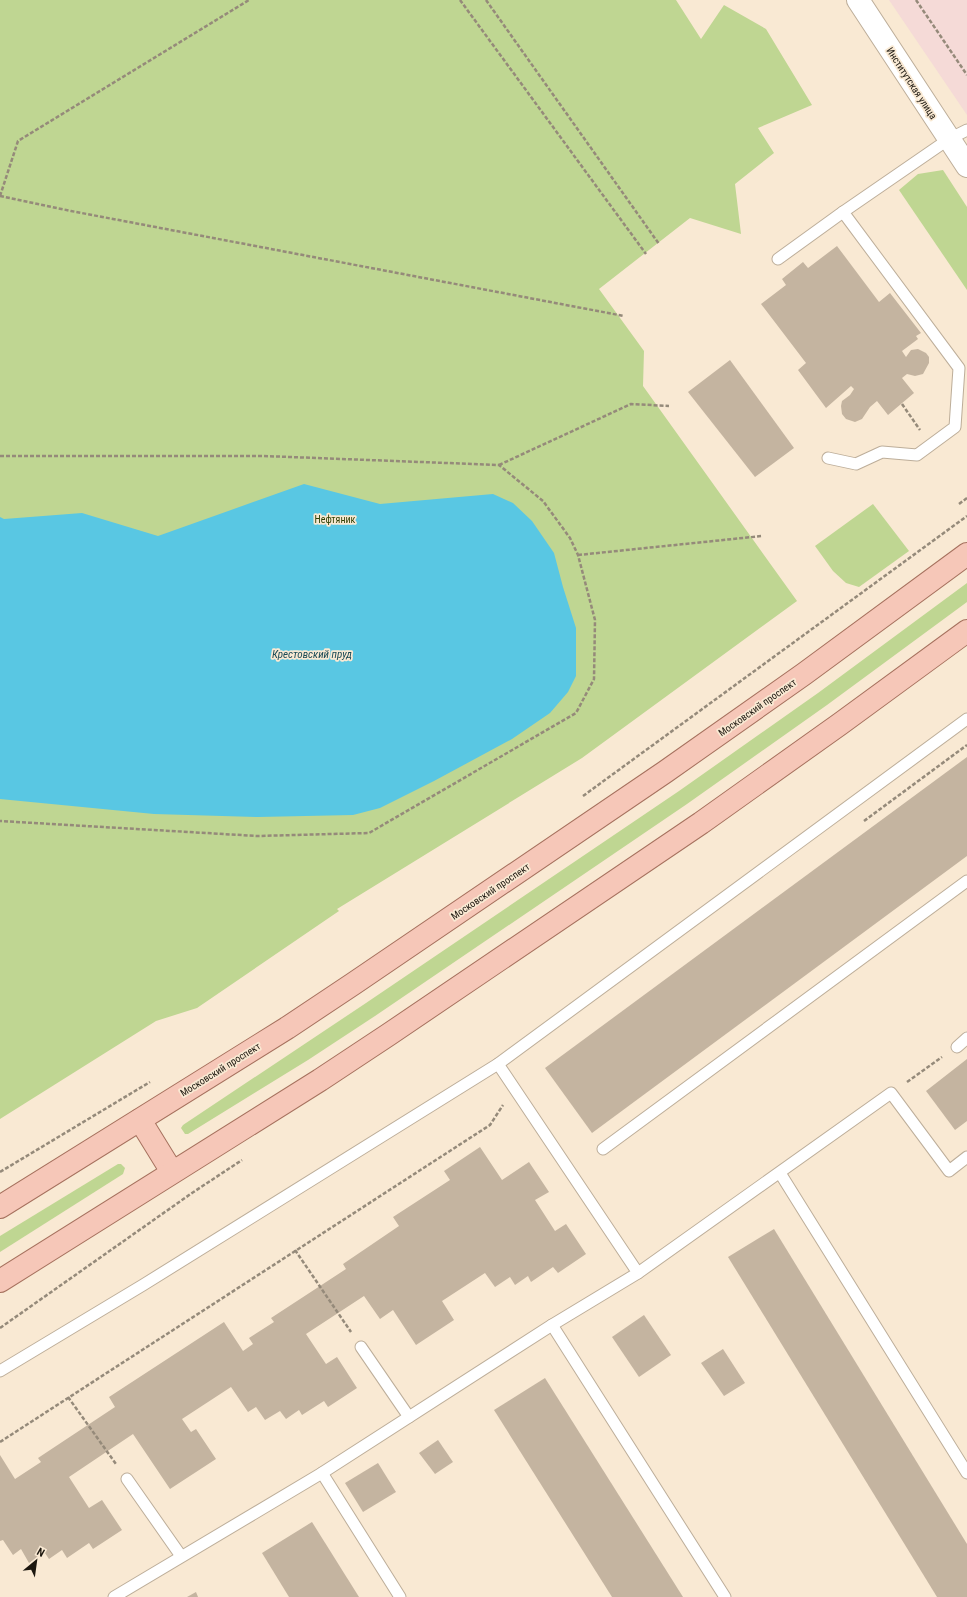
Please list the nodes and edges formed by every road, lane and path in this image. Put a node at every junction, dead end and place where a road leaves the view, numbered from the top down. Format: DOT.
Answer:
graph roads {
  1 [pos="249,0"];
  2 [pos="460,0"];
  3 [pos="486,0"];
  4 [pos="858,0"];
  5 [pos="916,0"];
  6 [pos="967,75"];
  7 [pos="958,135"];
  8 [pos="967,166"];
  9 [pos="0,196"];
  10 [pos="843,212"];
  11 [pos="659,244"];
  12 [pos="646,254"];
  13 [pos="778,259"];
  14 [pos="624,316"];
  15 [pos="902,404"];
  16 [pos="670,406"];
  17 [pos="919,429"];
  18 [pos="0,456"];
  19 [pos="828,458"];
  20 [pos="500,465"];
  21 [pos="967,498"];
  22 [pos="959,504"];
  23 [pos="967,516"];
  24 [pos="762,536"];
  25 [pos="967,554"];
  26 [pos="578,555"];
  27 [pos="967,631"];
  28 [pos="967,719"];
  29 [pos="581,798"];
  30 [pos="0,820"];
  31 [pos="967,881"];
  32 [pos="967,1038"];
  33 [pos="957,1047"];
  34 [pos="498,1064"];
  35 [pos="155,1079"];
  36 [pos="891,1093"];
  37 [pos="140,1120"];
  38 [pos="490,1125"];
  39 [pos="603,1149"];
  40 [pos="967,1157"];
  41 [pos="0,1172"];
  42 [pos="172,1172"];
  43 [pos="780,1173"];
  44 [pos="0,1207"];
  45 [pos="295,1250"];
  46 [pos="638,1273"];
  47 [pos="0,1281"];
  48 [pos="338,1314"];
  49 [pos="552,1325"];
  50 [pos="361,1347"];
  51 [pos="0,1371"];
  52 [pos="68,1397"];
  53 [pos="409,1417"];
  54 [pos="0,1442"];
  55 [pos="107,1451"];
  56 [pos="322,1473"];
  57 [pos="967,1473"];
  58 [pos="127,1479"];
  59 [pos="181,1556"];
  60 [pos="114,1597"];
  61 [pos="400,1597"];
  62 [pos="725,1597"];
  1 -- 9 [label="path"];
  2 -- 12 [label="path"];
  3 -- 11 [label="path"];
  4 -- 7 [label="street, Институтская улица"];
  5 -- 6 [label="path"];
  7 -- 8 [label="street, Институтская улица"];
  7 -- 10 [label="lane"];
  9 -- 14 [label="path"];
  10 -- 13 [label="lane"];
  10 -- 19 [label="lane"];
  15 -- 17 [label="path"];
  16 -- 20 [label="path"];
  18 -- 20 [label="path"];
  20 -- 26 [label="path"];
  21 -- 22 [label="path"];
  23 -- 29 [label="path"];
  24 -- 26 [label="path"];
  25 -- 37 [label="main road, Московский проспект"];
  26 -- 30 [label="path"];
  27 -- 42 [label="main road"];
  28 -- 34 [label="lane"];
  31 -- 39 [label="lane"];
  32 -- 33 [label="lane"];
  33 -- 36 [label="path"];
  34 -- 46 [label="lane"];
  34 -- 51 [label="lane"];
  35 -- 41 [label="path"];
  36 -- 40 [label="lane"];
  36 -- 43 [label="lane"];
  37 -- 42 [label="main road"];
  37 -- 44 [label="main road, Московский проспект"];
  38 -- 45 [label="path"];
  42 -- 47 [label="main road"];
  43 -- 46 [label="lane"];
  43 -- 57 [label="lane"];
  45 -- 48 [label="path"];
  45 -- 52 [label="path"];
  46 -- 49 [label="lane"];
  49 -- 53 [label="lane"];
  49 -- 62 [label="lane"];
  50 -- 53 [label="lane"];
  52 -- 54 [label="path"];
  52 -- 55 [label="path"];
  53 -- 56 [label="lane"];
  56 -- 59 [label="lane"];
  56 -- 61 [label="lane"];
  58 -- 59 [label="lane"];
  59 -- 60 [label="lane"];
}
